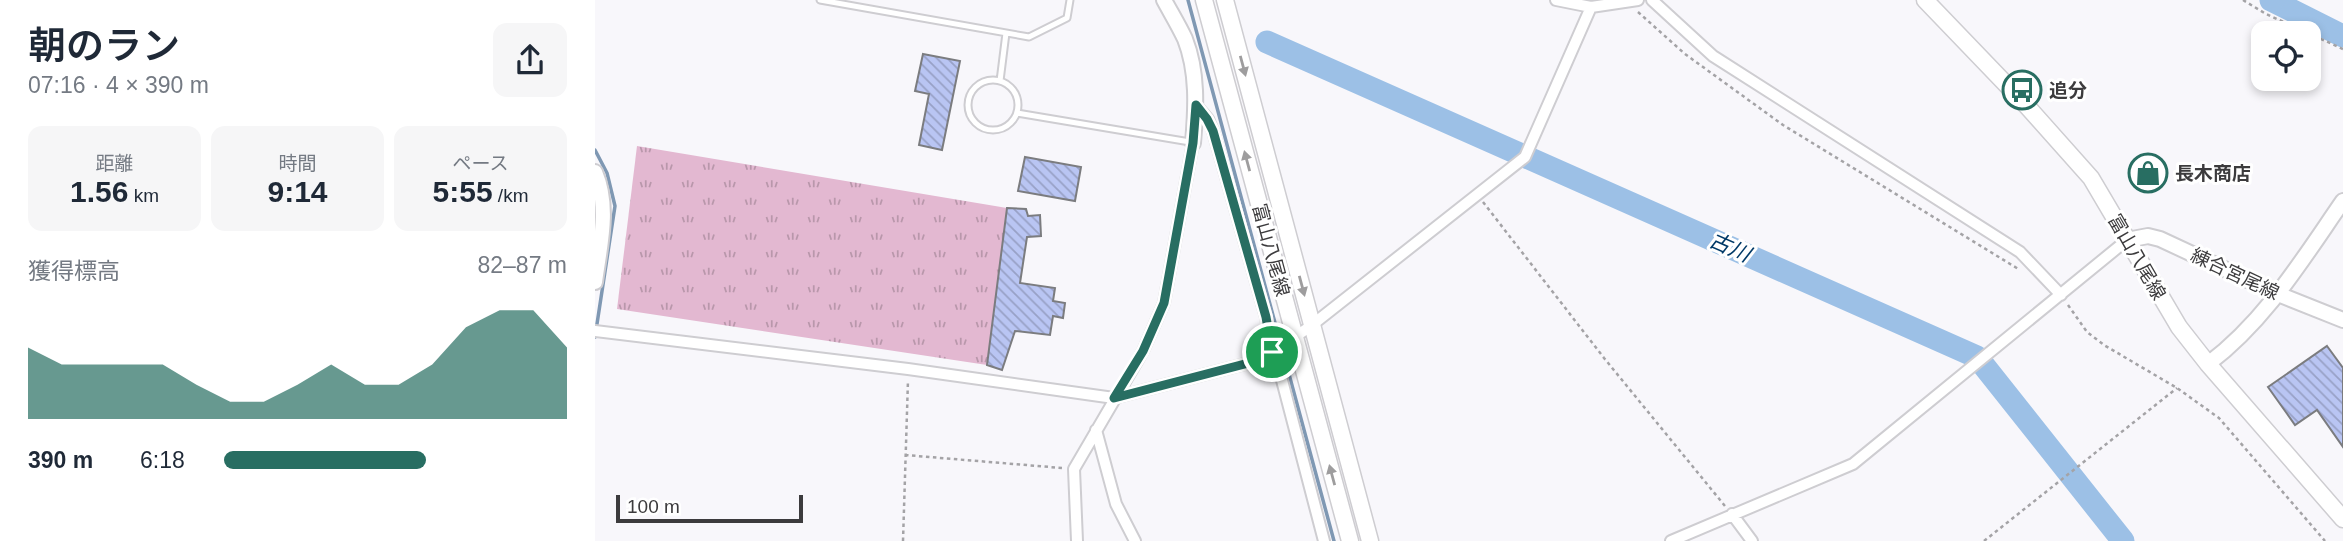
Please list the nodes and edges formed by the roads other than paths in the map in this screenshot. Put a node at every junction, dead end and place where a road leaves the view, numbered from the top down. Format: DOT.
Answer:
graph roads {
  1 [pos="820,0"];
  2 [pos="1070,0"];
  3 [pos="1164,0"];
  4 [pos="1203,0"];
  5 [pos="1225,0"];
  6 [pos="1556,0"];
  7 [pos="1652,0"];
  8 [pos="1925,0"];
  9 [pos="1634,1"];
  10 [pos="1591,7"];
  11 [pos="1006,33"];
  12 [pos="1000,81"];
  13 [pos="1196,105"];
  14 [pos="1017,113"];
  15 [pos="1193,143"];
  16 [pos="595,172"];
  17 [pos="2343,201"];
  18 [pos="2127,240"];
  19 [pos="595,282"];
  20 [pos="2061,295"];
  21 [pos="2278,295"];
  22 [pos="2343,320"];
  23 [pos="1312,325"];
  24 [pos="595,331"];
  25 [pos="1294,336"];
  26 [pos="1272,352"];
  27 [pos="2208,364"];
  28 [pos="1114,398"];
  29 [pos="1096,429"];
  30 [pos="1732,514"];
  31 [pos="2343,519"];
  32 [pos="1077,541"];
  33 [pos="1135,541"];
  34 [pos="1324,541"];
  35 [pos="1350,541"];
  36 [pos="1370,541"];
  37 [pos="1671,541"];
  38 [pos="1752,541"];
  1 -- 11 [label="lane"];
  2 -- 11 [label="lane"];
  3 -- 13 [label="street"];
  25 -- 4 [label="main road, 富山八尾線, one-way"];
  5 -- 23 [label="main road, 富山八尾線, one-way"];
  6 -- 10 [label="street"];
  7 -- 20 [label="street"];
  8 -- 18 [label="main road, 富山八尾線"];
  9 -- 10 [label="street"];
  10 -- 23 [label="street"];
  11 -- 12 [label="lane"];
  12 -- 14 [label="lane"];
  12 -- 14 [label="lane"];
  13 -- 15 [label="street"];
  13 -- 26 [label="street"];
  14 -- 15 [label="lane"];
  15 -- 28 [label="street"];
  16 -- 19 [label="street"];
  17 -- 21 [label="street"];
  18 -- 20 [label="street"];
  18 -- 21 [label="street, 練合宮尾線"];
  18 -- 27 [label="main road, 富山八尾線"];
  20 -- 30 [label="street"];
  21 -- 22 [label="street, 練合宮尾線"];
  21 -- 27 [label="street"];
  23 -- 25 [label="street"];
  23 -- 36 [label="main road, 富山八尾線"];
  24 -- 28 [label="street"];
  25 -- 26 [label="street"];
  35 -- 25 [label="main road, 富山八尾線, one-way"];
  26 -- 28 [label="street"];
  26 -- 34 [label="street"];
  27 -- 31 [label="main road, 富山八尾線"];
  28 -- 29 [label="street"];
  29 -- 32 [label="street"];
  29 -- 33 [label="street"];
  30 -- 37 [label="street"];
  30 -- 38 [label="street"];
}
